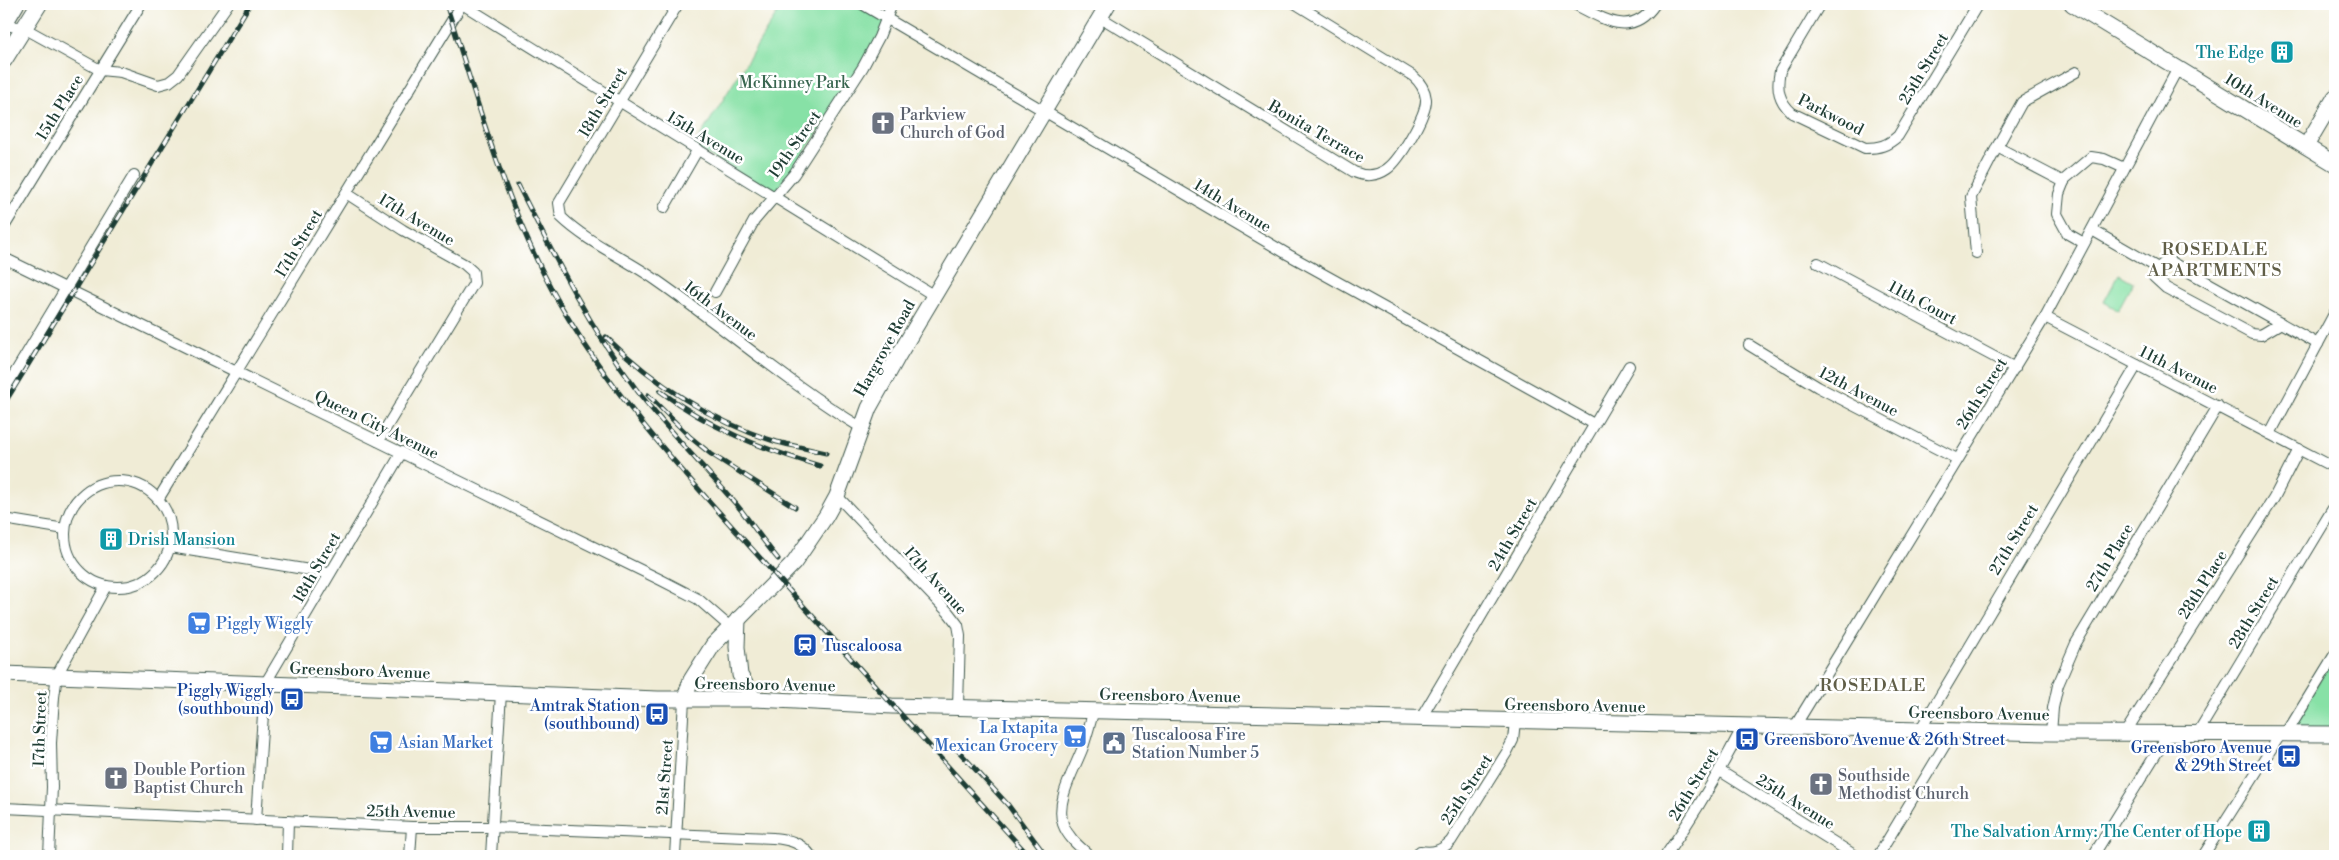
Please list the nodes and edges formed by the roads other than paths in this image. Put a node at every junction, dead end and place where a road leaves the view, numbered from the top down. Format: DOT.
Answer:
graph roads {
  1 [pos="16,4"];
  2 [pos="39,4"];
  3 [pos="140,4"];
  4 [pos="228,4"];
  5 [pos="462,4"];
  6 [pos="678,4"];
  7 [pos="862,4"];
  8 [pos="892,4"];
  9 [pos="1108,4"];
  10 [pos="1296,4"];
  11 [pos="1574,4"];
  12 [pos="1655,4"];
  13 [pos="1820,4"];
  14 [pos="1978,4"];
  15 [pos="2072,4"];
  16 [pos="1100,18"];
  17 [pos="887,19"];
  18 [pos="4,25"];
  19 [pos="24,28"];
  20 [pos="4,60"];
  21 [pos="2178,68"];
  22 [pos="100,70"];
  23 [pos="2076,72"];
  24 [pos="2335,97"];
  25 [pos="619,102"];
  26 [pos="1044,110"];
  27 [pos="1889,144"];
  28 [pos="1997,146"];
  29 [pos="2306,146"];
  30 [pos="698,149"];
  31 [pos="2335,164"];
  32 [pos="2124,168"];
  33 [pos="134,175"];
  34 [pos="2064,182"];
  35 [pos="346,193"];
  36 [pos="776,197"];
  37 [pos="664,208"];
  38 [pos="561,217"];
  39 [pos="4,227"];
  40 [pos="2092,230"];
  41 [pos="2084,243"];
  42 [pos="1976,253"];
  43 [pos="4,258"];
  44 [pos="1818,263"];
  45 [pos="2158,268"];
  46 [pos="66,290"];
  47 [pos="715,292"];
  48 [pos="934,295"];
  49 [pos="2335,312"];
  50 [pos="2045,317"];
  51 [pos="2281,323"];
  52 [pos="2318,344"];
  53 [pos="1749,345"];
  54 [pos="1629,366"];
  55 [pos="2137,366"];
  56 [pos="2015,368"];
  57 [pos="236,373"];
  58 [pos="4,390"];
  59 [pos="2218,406"];
  60 [pos="1594,424"];
  61 [pos="862,428"];
  62 [pos="2270,434"];
  63 [pos="378,441"];
  64 [pos="2299,448"];
  65 [pos="402,452"];
  66 [pos="1958,459"];
  67 [pos="2335,468"];
  68 [pos="837,496"];
  69 [pos="158,498"];
  70 [pos="2335,505"];
  71 [pos="4,519"];
  72 [pos="65,529"];
  73 [pos="170,547"];
  74 [pos="328,573"];
  75 [pos="106,586"];
  76 [pos="734,623"];
  77 [pos="2335,654"];
  78 [pos="4,674"];
  79 [pos="57,676"];
  80 [pos="265,684"];
  81 [pos="501,693"];
  82 [pos="754,699"];
  83 [pos="684,700"];
  84 [pos="958,706"];
  85 [pos="1094,710"];
  86 [pos="1421,718"];
  87 [pos="1516,721"];
  88 [pos="1743,726"];
  89 [pos="1795,726"];
  90 [pos="1920,730"];
  91 [pos="1954,730"];
  92 [pos="2051,733"];
  93 [pos="2125,733"];
  94 [pos="2169,733"];
  95 [pos="2197,734"];
  96 [pos="2283,734"];
  97 [pos="2335,734"];
  98 [pos="1720,771"];
  99 [pos="4,808"];
  100 [pos="51,811"];
  101 [pos="256,820"];
  102 [pos="288,822"];
  103 [pos="412,827"];
  104 [pos="493,827"];
  105 [pos="675,835"];
  106 [pos="1420,851"];
  107 [pos="1666,855"];
  108 [pos="49,856"];
  109 [pos="287,856"];
  110 [pos="410,856"];
  111 [pos="491,856"];
  112 [pos="675,856"];
  113 [pos="811,856"];
  114 [pos="1090,856"];
  115 [pos="1856,856"];
  116 [pos="1878,856"];
  117 [pos="2094,856"];
  118 [pos="2203,856"];
  1 -- 18 [label="main road"];
  2 -- 19 [label="main road"];
  3 -- 22 [label="street, 15th Place"];
  4 -- 22 [label="street"];
  5 -- 25 [label="street, 15th Avenue"];
  5 -- 35 [label="street, 17th Street"];
  6 -- 25 [label="street, 18th Street"];
  7 -- 17 [label="street, 14th Avenue"];
  8 -- 17 [label="street, 19th Street"];
  9 -- 16 [label="main road, Hargrove Road"];
  10 -- 16 [label="street, Bonita Terrace"];
  11 -- 12 [label="street"];
  13 -- 27 [label="street, Parkwood"];
  14 -- 27 [label="street, 25th Street"];
  15 -- 21 [label="main road, 10th Avenue"];
  16 -- 26 [label="main road, Hargrove Road"];
  17 -- 26 [label="street, 14th Avenue"];
  17 -- 36 [label="street, 19th Street"];
  18 -- 19 [label="street"];
  19 -- 20 [label="main road"];
  19 -- 22 [label="street"];
  21 -- 29 [label="main road, 10th Avenue"];
  21 -- 32 [label="street, 26th Street"];
  22 -- 39 [label="street, 15th Place"];
  23 -- 28 [label="street"];
  24 -- 29 [label="main road"];
  25 -- 30 [label="street, 15th Avenue"];
  25 -- 38 [label="street, 18th Street"];
  26 -- 48 [label="main road, Hargrove Road"];
  26 -- 60 [label="street, 14th Avenue"];
  28 -- 34 [label="street"];
  28 -- 42 [label="street"];
  29 -- 31 [label="main road, 10th Avenue"];
  30 -- 36 [label="street, 15th Avenue"];
  30 -- 37 [label="street"];
  32 -- 34 [label="street"];
  32 -- 40 [label="street, 26th Street"];
  33 -- 46 [label="street"];
  34 -- 41 [label="street"];
  35 -- 57 [label="street, 17th Street"];
  35 -- 63 [label="street, 17th Avenue"];
  36 -- 47 [label="street, 19th Street"];
  36 -- 48 [label="street, 15th Avenue"];
  38 -- 61 [label="street, 16th Avenue"];
  40 -- 41 [label="street, 26th Street"];
  40 -- 45 [label="street"];
  41 -- 50 [label="street, 26th Street"];
  43 -- 46 [label="street, Queen City Avenue"];
  44 -- 56 [label="street, 11th Court"];
  45 -- 51 [label="street"];
  45 -- 51 [label="street"];
  46 -- 57 [label="street, Queen City Avenue"];
  46 -- 58 [label="street"];
  48 -- 61 [label="main road, Hargrove Road"];
  49 -- 52 [label="street"];
  50 -- 55 [label="street, 11th Avenue"];
  50 -- 56 [label="street, 26th Street"];
  51 -- 52 [label="street"];
  52 -- 62 [label="street"];
  53 -- 66 [label="street, 12th Avenue"];
  54 -- 60 [label="street, 24th Street"];
  55 -- 59 [label="street, 11th Avenue"];
  55 -- 90 [label="street, 27th Street"];
  56 -- 66 [label="street, 26th Street"];
  57 -- 63 [label="street, Queen City Avenue"];
  57 -- 69 [label="street, 17th Street"];
  59 -- 62 [label="street, 11th Avenue"];
  59 -- 92 [label="street, 27th Place"];
  60 -- 86 [label="street, 24th Street"];
  61 -- 68 [label="main road, Hargrove Road"];
  62 -- 64 [label="street, 11th Avenue"];
  63 -- 65 [label="street, Queen City Avenue"];
  64 -- 67 [label="street, 11th Avenue"];
  64 -- 93 [label="street, 28th Place"];
  65 -- 74 [label="street, 18th Street"];
  65 -- 76 [label="street, Queen City Avenue"];
  66 -- 89 [label="street, 26th Street"];
  68 -- 76 [label="main road, Hargrove Road"];
  68 -- 84 [label="street, 17th Avenue"];
  69 -- 72 [label="street"];
  69 -- 73 [label="street"];
  70 -- 95 [label="street, 28th Street"];
  71 -- 72 [label="street"];
  72 -- 75 [label="street"];
  73 -- 74 [label="street"];
  73 -- 75 [label="street"];
  74 -- 80 [label="street, 18th Street"];
  75 -- 79 [label="street, 17th Street"];
  76 -- 82 [label="main road"];
  76 -- 83 [label="main road, Hargrove Road"];
  77 -- 96 [label="street"];
  78 -- 79 [label="main road, Greensboro Avenue"];
  79 -- 80 [label="main road, Greensboro Avenue"];
  79 -- 100 [label="street, 17th Street"];
  80 -- 81 [label="main road, Greensboro Avenue"];
  80 -- 101 [label="street, 18th Street"];
  81 -- 83 [label="main road, Greensboro Avenue"];
  81 -- 104 [label="street"];
  82 -- 83 [label="main road, Greensboro Avenue"];
  82 -- 84 [label="main road, Greensboro Avenue"];
  83 -- 105 [label="street, 21st Street"];
  84 -- 85 [label="main road, Greensboro Avenue"];
  85 -- 86 [label="main road, Greensboro Avenue"];
  85 -- 114 [label="street"];
  86 -- 87 [label="main road, Greensboro Avenue"];
  87 -- 88 [label="main road, Greensboro Avenue"];
  87 -- 106 [label="street, 25th Street"];
  88 -- 89 [label="main road, Greensboro Avenue"];
  88 -- 98 [label="street, 26th Street"];
  89 -- 90 [label="main road, Greensboro Avenue"];
  90 -- 91 [label="main road, Greensboro Avenue"];
  91 -- 92 [label="main road, Greensboro Avenue"];
  91 -- 116 [label="street"];
  92 -- 93 [label="main road, Greensboro Avenue"];
  93 -- 94 [label="main road, Greensboro Avenue"];
  94 -- 95 [label="main road, Greensboro Avenue"];
  94 -- 117 [label="street"];
  95 -- 96 [label="main road, Greensboro Avenue"];
  96 -- 97 [label="main road, Greensboro Avenue"];
  96 -- 118 [label="street"];
  98 -- 107 [label="street, 26th Street"];
  98 -- 115 [label="street, 25th Avenue"];
  99 -- 100 [label="street, 25th Avenue"];
  100 -- 101 [label="street, 25th Avenue"];
  100 -- 108 [label="street, 17th Street"];
  101 -- 102 [label="street, 25th Avenue"];
  102 -- 103 [label="street, 25th Avenue"];
  102 -- 109 [label="street"];
  103 -- 104 [label="street, 25th Avenue"];
  103 -- 110 [label="street"];
  104 -- 105 [label="street, 25th Avenue"];
  104 -- 111 [label="street"];
  105 -- 112 [label="street, 21st Street"];
  105 -- 113 [label="street, 25th Avenue"];
}
